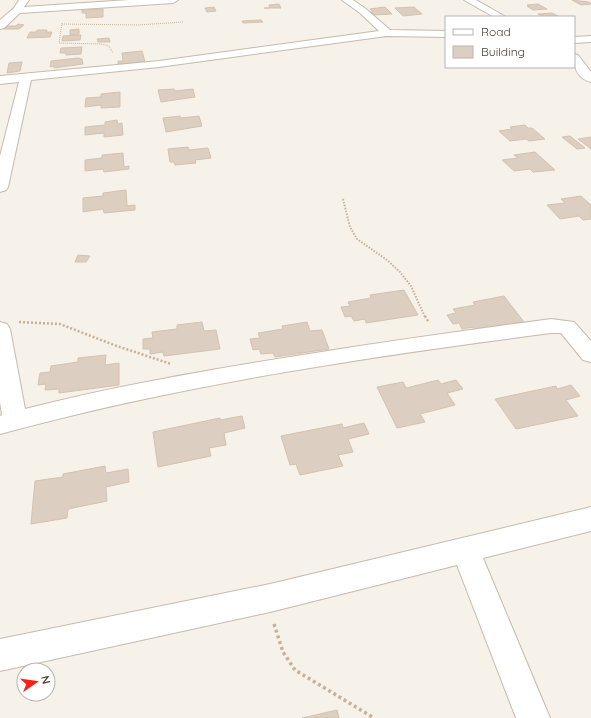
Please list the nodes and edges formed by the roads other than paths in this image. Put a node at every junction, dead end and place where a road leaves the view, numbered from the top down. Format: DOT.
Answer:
graph roads {
  1 [pos="24,0"];
  2 [pos="173,0"];
  3 [pos="347,0"];
  4 [pos="468,0"];
  5 [pos="17,10"];
  6 [pos="499,16"];
  7 [pos="0,26"];
  8 [pos="387,33"];
  9 [pos="445,34"];
  10 [pos="591,39"];
  11 [pos="575,40"];
  12 [pos="575,59"];
  13 [pos="26,77"];
  14 [pos="591,78"];
  15 [pos="0,80"];
  16 [pos="0,187"];
  17 [pos="8,326"];
  18 [pos="591,355"];
  19 [pos="8,424"];
  20 [pos="591,519"];
  21 [pos="465,549"];
  22 [pos="0,655"];
  23 [pos="533,718"];
  1 -- 5 [label="street"];
  2 -- 5 [label="street"];
  3 -- 8 [label="street"];
  4 -- 6 [label="street"];
  5 -- 7 [label="street"];
  8 -- 9 [label="street"];
  8 -- 13 [label="street"];
  10 -- 11 [label="street"];
  12 -- 14 [label="street"];
  13 -- 15 [label="street"];
  13 -- 16 [label="street"];
  17 -- 19 [label="street"];
  18 -- 19 [label="street"];
  20 -- 21 [label="street"];
  21 -- 22 [label="street"];
  21 -- 23 [label="street"];
}
